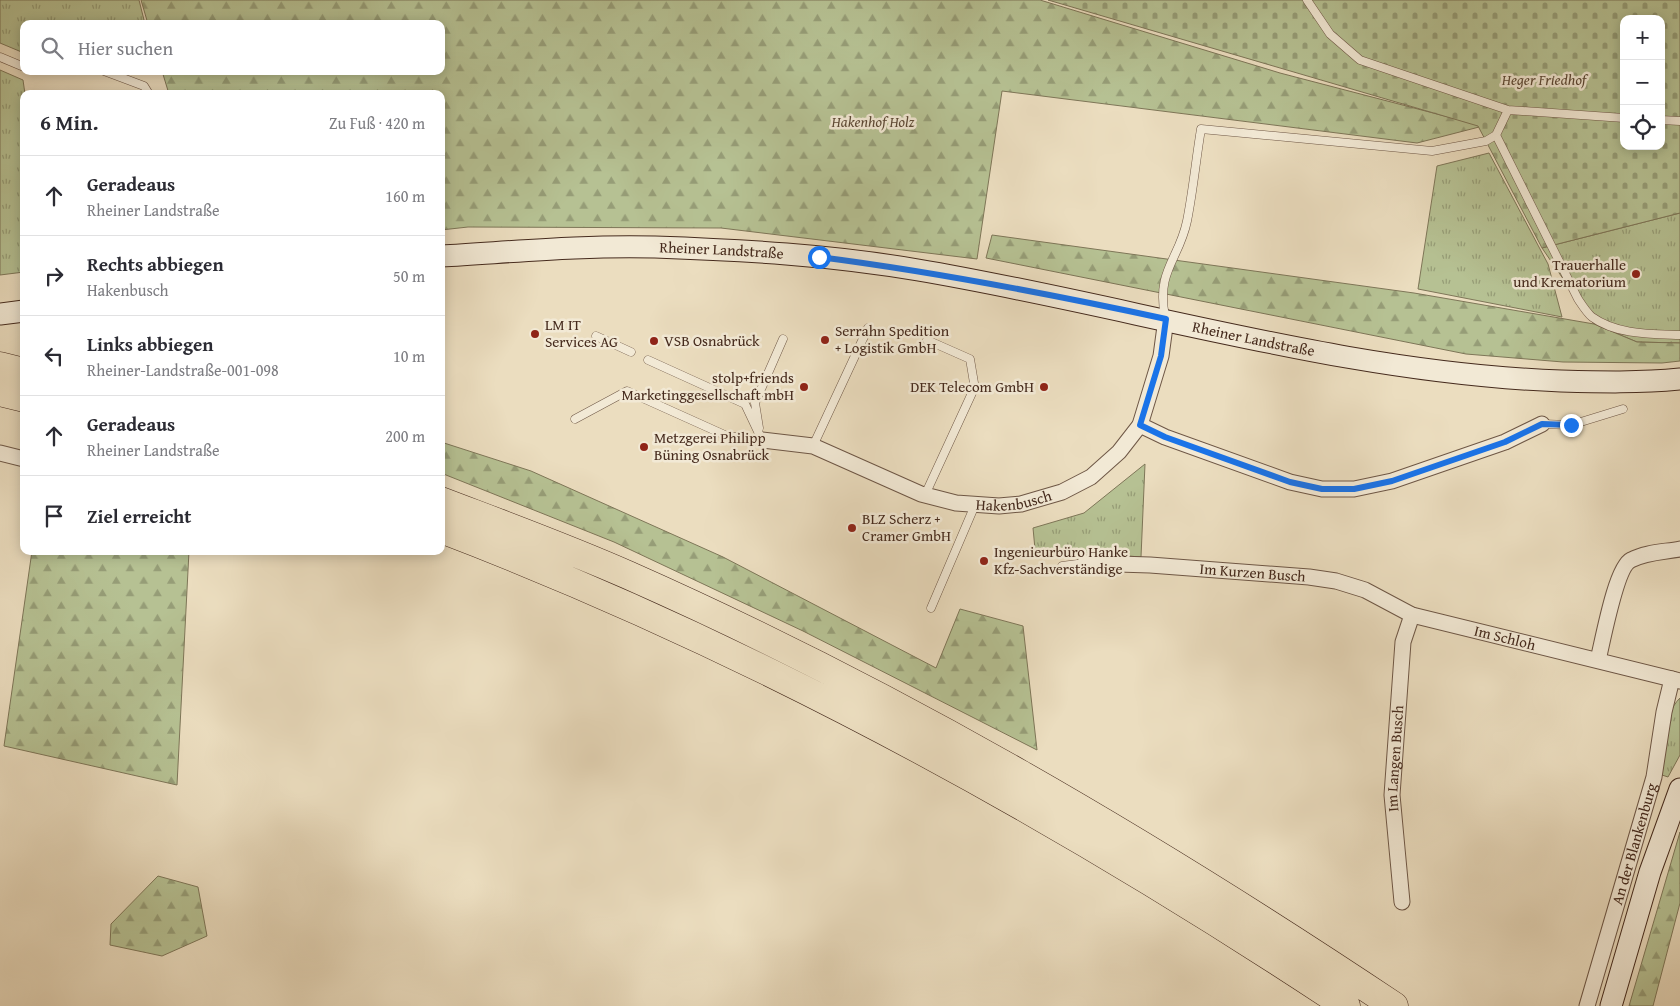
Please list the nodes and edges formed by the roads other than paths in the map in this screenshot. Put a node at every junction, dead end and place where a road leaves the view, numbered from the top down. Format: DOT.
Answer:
graph roads {
  1 [pos="1307,0"];
  2 [pos="0,57"];
  3 [pos="20,64"];
  4 [pos="115,75"];
  5 [pos="146,90"];
  6 [pos="1508,110"];
  7 [pos="1620,118"];
  8 [pos="1665,120"];
  9 [pos="1680,121"];
  10 [pos="1496,135"];
  11 [pos="445,256"];
  12 [pos="20,311"];
  13 [pos="0,314"];
  14 [pos="1166,319"];
  15 [pos="868,328"];
  16 [pos="1680,335"];
  17 [pos="596,336"];
  18 [pos="783,339"];
  19 [pos="927,340"];
  20 [pos="631,352"];
  21 [pos="648,360"];
  22 [pos="1680,379"];
  23 [pos="0,392"];
  24 [pos="20,397"];
  25 [pos="1623,409"];
  26 [pos="576,418"];
  27 [pos="1542,424"];
  28 [pos="1140,425"];
  29 [pos="762,440"];
  30 [pos="814,446"];
  31 [pos="0,453"];
  32 [pos="20,458"];
  33 [pos="925,494"];
  34 [pos="445,503"];
  35 [pos="975,505"];
  36 [pos="445,531"];
  37 [pos="1680,549"];
  38 [pos="1085,563"];
  39 [pos="1062,566"];
  40 [pos="931,608"];
  41 [pos="1412,615"];
  42 [pos="1598,660"];
  43 [pos="1676,680"];
  44 [pos="1680,789"];
  45 [pos="1402,902"];
  46 [pos="1346,1006"];
  47 [pos="1394,1006"];
  48 [pos="1587,1006"];
  49 [pos="1611,1006"];
  1 -- 6 [label="lane"];
  2 -- 3 [label="lane"];
  4 -- 5 [label="lane"];
  6 -- 7 [label="lane"];
  6 -- 10 [label="lane"];
  8 -- 9 [label="lane"];
  10 -- 14 [label="lane"];
  10 -- 16 [label="lane"];
  11 -- 14 [label="street, Rheiner Landstraße"];
  12 -- 13 [label="street"];
  14 -- 22 [label="street, Rheiner Landstraße"];
  14 -- 28 [label="street, Hakenbusch"];
  15 -- 30 [label="lane"];
  17 -- 20 [label="lane"];
  18 -- 29 [label="lane"];
  19 -- 33 [label="lane"];
  21 -- 29 [label="lane"];
  23 -- 24 [label="highway"];
  25 -- 27 [label="lane"];
  26 -- 29 [label="lane"];
  27 -- 28 [label="street"];
  28 -- 35 [label="street, Hakenbusch"];
  29 -- 30 [label="street, Hakenbusch"];
  30 -- 33 [label="street, Hakenbusch"];
  31 -- 32 [label="street"];
  33 -- 35 [label="street, Hakenbusch"];
  34 -- 47 [label="highway"];
  35 -- 40 [label="lane"];
  36 -- 46 [label="highway"];
  37 -- 42 [label="street"];
  38 -- 39 [label="lane"];
  38 -- 41 [label="street, Im Kurzen Busch"];
  41 -- 42 [label="street, Im Schloh"];
  41 -- 45 [label="street, Im Langen Busch"];
  42 -- 43 [label="street, Im Schloh"];
  43 -- 48 [label="street, An der Blankenburg"];
  44 -- 49 [label="street, An der Blankenburg"];
}
